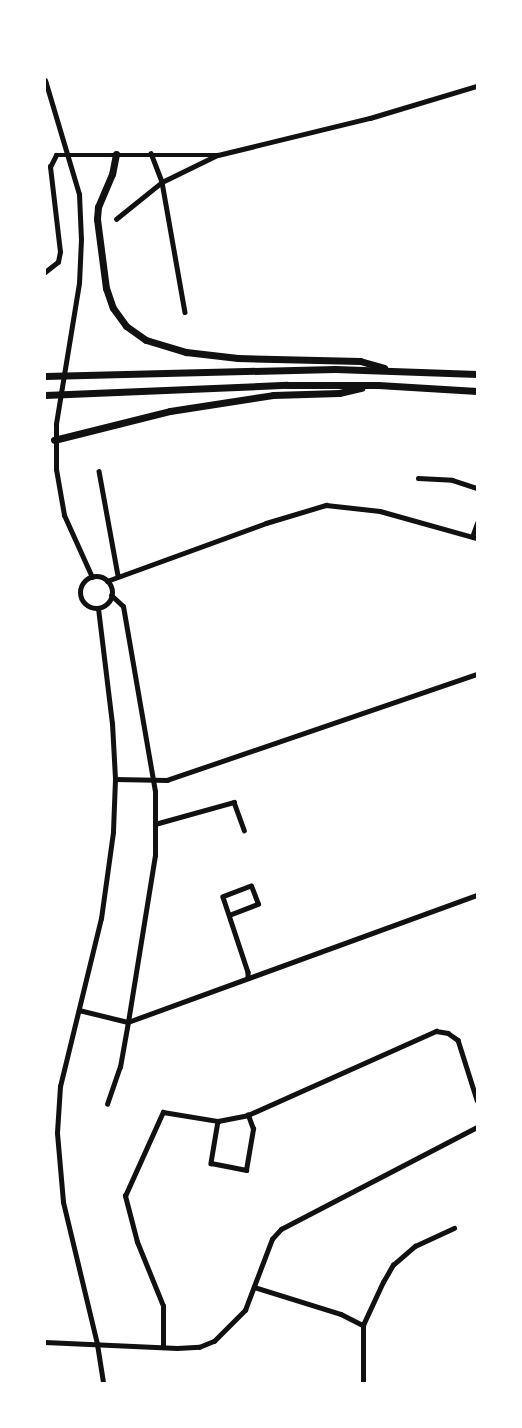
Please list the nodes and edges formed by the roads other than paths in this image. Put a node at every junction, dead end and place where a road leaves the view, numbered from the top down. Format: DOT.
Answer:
graph roads {
  1 [pos="45,80"];
  2 [pos="477,86"];
  3 [pos="151,153"];
  4 [pos="68,154"];
  5 [pos="116,154"];
  6 [pos="218,154"];
  7 [pos="162,182"];
  8 [pos="52,192"];
  9 [pos="45,193"];
  10 [pos="116,219"];
  11 [pos="45,272"];
  12 [pos="185,312"];
  13 [pos="384,368"];
  14 [pos="477,374"];
  15 [pos="45,376"];
  16 [pos="378,385"];
  17 [pos="477,391"];
  18 [pos="45,395"];
  19 [pos="54,440"];
  20 [pos="99,471"];
  21 [pos="418,478"];
  22 [pos="477,488"];
  23 [pos="477,523"];
  24 [pos="475,538"];
  25 [pos="118,576"];
  26 [pos="92,577"];
  27 [pos="107,582"];
  28 [pos="111,595"];
  29 [pos="98,608"];
  30 [pos="477,674"];
  31 [pos="115,779"];
  32 [pos="153,779"];
  33 [pos="155,824"];
  34 [pos="244,830"];
  35 [pos="477,895"];
  36 [pos="229,915"];
  37 [pos="248,978"];
  38 [pos="79,1010"];
  39 [pos="128,1022"];
  40 [pos="477,1100"];
  41 [pos="107,1104"];
  42 [pos="248,1115"];
  43 [pos="218,1121"];
  44 [pos="477,1127"];
  45 [pos="454,1228"];
  46 [pos="254,1287"];
  47 [pos="363,1325"];
  48 [pos="45,1342"];
  49 [pos="97,1344"];
  50 [pos="163,1346"];
  51 [pos="103,1383"];
  52 [pos="363,1383"];
  1 -- 4 [label="street"];
  2 -- 6 [label="street"];
  3 -- 5 [label="street"];
  3 -- 6 [label="street"];
  3 -- 7 [label="street"];
  4 -- 5 [label="street"];
  4 -- 8 [label="street"];
  4 -- 19 [label="street"];
  5 -- 13 [label="highway"];
  6 -- 7 [label="street"];
  7 -- 10 [label="street"];
  7 -- 12 [label="street"];
  8 -- 9 [label="street"];
  8 -- 11 [label="street"];
  13 -- 14 [label="highway"];
  13 -- 15 [label="highway"];
  16 -- 17 [label="highway"];
  16 -- 18 [label="highway"];
  16 -- 19 [label="highway"];
  19 -- 26 [label="street"];
  20 -- 25 [label="street"];
  21 -- 22 [label="street"];
  23 -- 24 [label="street"];
  24 -- 25 [label="street"];
  25 -- 27 [label="street"];
  26 -- 27 [label="street"];
  26 -- 29 [label="street"];
  27 -- 28 [label="street"];
  28 -- 29 [label="street"];
  28 -- 32 [label="street"];
  29 -- 31 [label="street"];
  30 -- 32 [label="street"];
  31 -- 32 [label="street"];
  31 -- 38 [label="street"];
  32 -- 33 [label="street"];
  33 -- 34 [label="street"];
  33 -- 39 [label="street"];
  35 -- 37 [label="street"];
  36 -- 36 [label="street"];
  36 -- 37 [label="street"];
  37 -- 39 [label="street"];
  38 -- 39 [label="street"];
  38 -- 49 [label="street"];
  39 -- 41 [label="street"];
  40 -- 42 [label="street"];
  42 -- 43 [label="street"];
  42 -- 43 [label="street"];
  43 -- 50 [label="street"];
  44 -- 46 [label="street"];
  45 -- 47 [label="street"];
  46 -- 47 [label="street"];
  46 -- 50 [label="street"];
  47 -- 52 [label="street"];
  48 -- 49 [label="street"];
  49 -- 50 [label="street"];
  49 -- 51 [label="street"];
}
